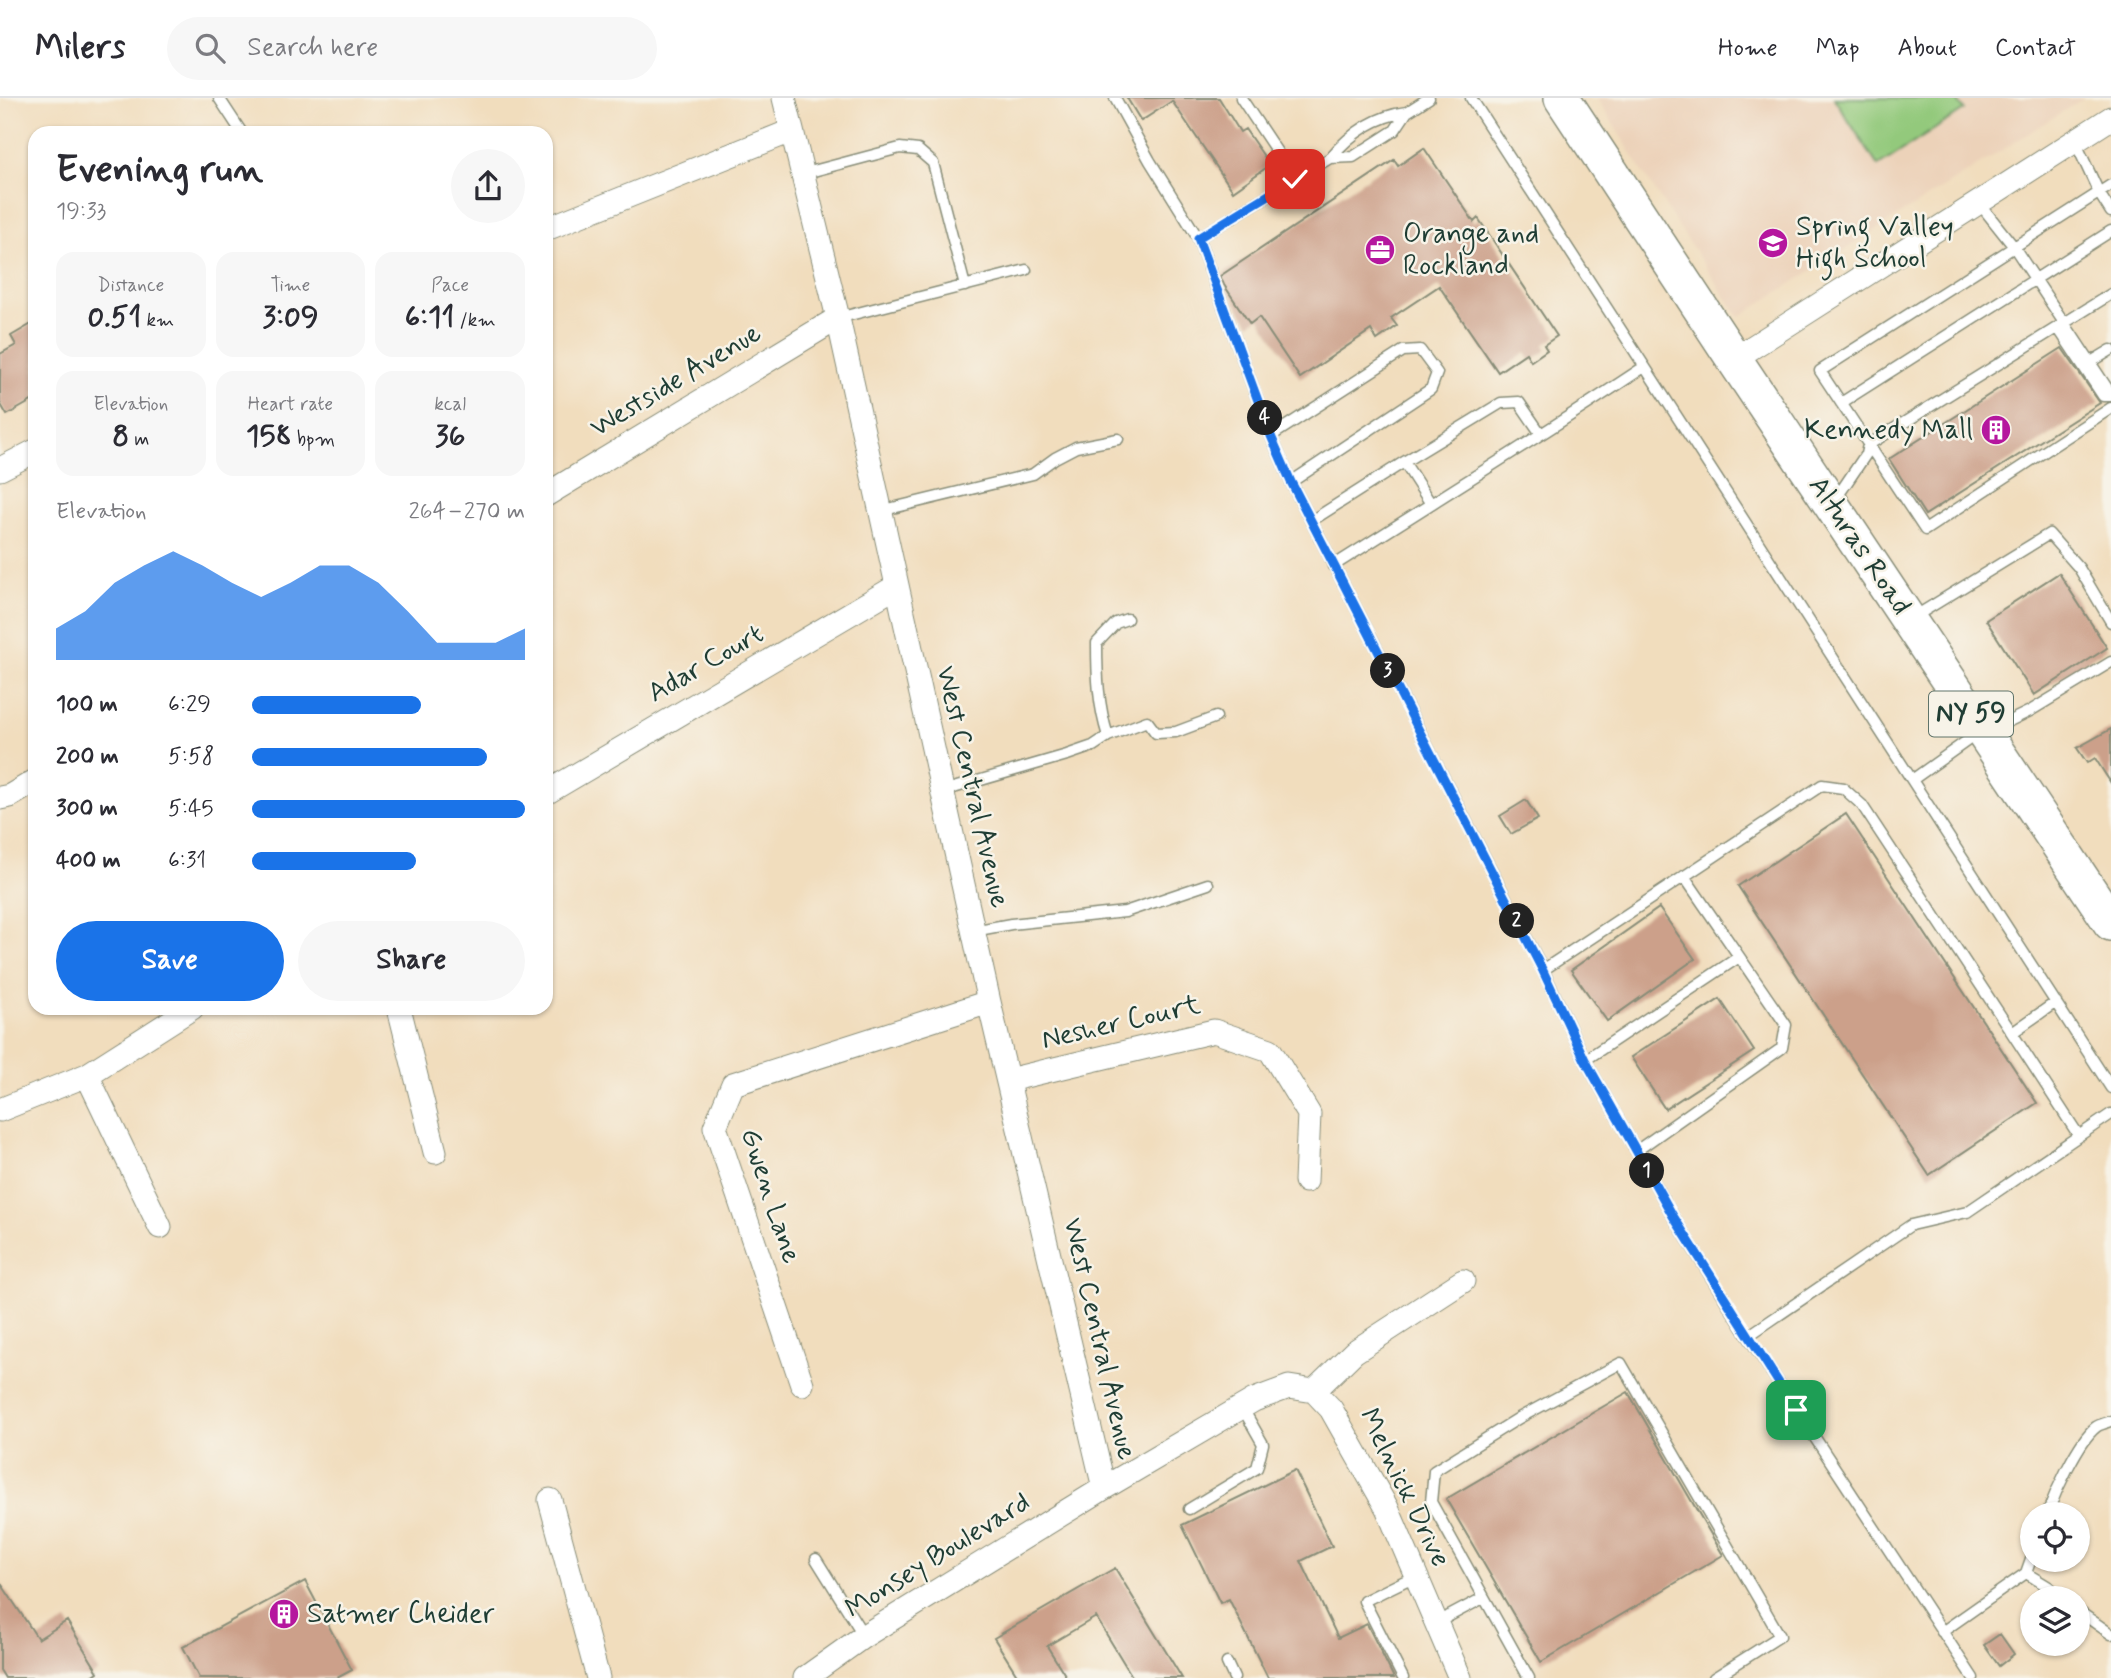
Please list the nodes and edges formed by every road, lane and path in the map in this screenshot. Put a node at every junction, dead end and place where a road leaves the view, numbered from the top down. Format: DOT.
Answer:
graph roads {
  1 [pos="219,98"];
  2 [pos="784,98"];
  3 [pos="1115,98"];
  4 [pos="1241,98"];
  5 [pos="1429,98"];
  6 [pos="1471,98"];
  7 [pos="1562,98"];
  8 [pos="1407,112"];
  9 [pos="2111,118"];
  10 [pos="237,126"];
  11 [pos="791,131"];
  12 [pos="2075,141"];
  13 [pos="1330,158"];
  14 [pos="802,174"];
  15 [pos="1295,179"];
  16 [pos="2111,185"];
  17 [pos="2099,192"];
  18 [pos="1979,203"];
  19 [pos="2111,212"];
  20 [pos="553,226"];
  21 [pos="2111,232"];
  22 [pos="1198,238"];
  23 [pos="2014,247"];
  24 [pos="1026,270"];
  25 [pos="2036,280"];
  26 [pos="965,286"];
  27 [pos="2111,294"];
  28 [pos="838,318"];
  29 [pos="2061,326"];
  30 [pos="2111,350"];
  31 [pos="1734,359"];
  32 [pos="2091,362"];
  33 [pos="1644,367"];
  34 [pos="2111,395"];
  35 [pos="1841,404"];
  36 [pos="2111,408"];
  37 [pos="1541,434"];
  38 [pos="1271,436"];
  39 [pos="1118,439"];
  40 [pos="1868,445"];
  41 [pos="28,455"];
  42 [pos="1404,462"];
  43 [pos="0,469"];
  44 [pos="1291,482"];
  45 [pos="553,491"];
  46 [pos="1431,504"];
  47 [pos="1831,505"];
  48 [pos="880,511"];
  49 [pos="1311,521"];
  50 [pos="1333,566"];
  51 [pos="897,586"];
  52 [pos="1126,619"];
  53 [pos="1909,620"];
  54 [pos="2111,622"];
  55 [pos="2111,662"];
  56 [pos="1216,717"];
  57 [pos="1983,732"];
  58 [pos="1108,736"];
  59 [pos="1912,780"];
  60 [pos="28,785"];
  61 [pos="553,789"];
  62 [pos="943,792"];
  63 [pos="0,798"];
  64 [pos="1685,876"];
  65 [pos="1208,884"];
  66 [pos="2107,907"];
  67 [pos="973,931"];
  68 [pos="1739,957"];
  69 [pos="1543,971"];
  70 [pos="989,1002"];
  71 [pos="2056,1002"];
  72 [pos="181,1015"];
  73 [pos="401,1015"];
  74 [pos="2012,1033"];
  75 [pos="1585,1060"];
  76 [pos="87,1075"];
  77 [pos="1008,1080"];
  78 [pos="2111,1088"];
  79 [pos="0,1111"];
  80 [pos="2111,1114"];
  81 [pos="2079,1136"];
  82 [pos="1636,1151"];
  83 [pos="435,1152"];
  84 [pos="1306,1181"];
  85 [pos="160,1227"];
  86 [pos="1463,1281"];
  87 [pos="1748,1336"];
  88 [pos="802,1384"];
  89 [pos="1314,1391"];
  90 [pos="1242,1407"];
  91 [pos="2111,1421"];
  92 [pos="1104,1488"];
  93 [pos="550,1500"];
  94 [pos="2052,1502"];
  95 [pos="1189,1510"];
  96 [pos="816,1559"];
  97 [pos="2026,1573"];
  98 [pos="1415,1576"];
  99 [pos="2047,1586"];
  100 [pos="1483,1598"];
  101 [pos="2090,1619"];
  102 [pos="1435,1623"];
  103 [pos="1942,1632"];
  104 [pos="2111,1634"];
  105 [pos="864,1636"];
  106 [pos="1227,1663"];
  107 [pos="598,1678"];
  108 [pos="805,1678"];
  109 [pos="1234,1678"];
  110 [pos="1403,1678"];
  111 [pos="1460,1678"];
  112 [pos="1529,1678"];
  113 [pos="1714,1678"];
  114 [pos="1973,1678"];
  1 -- 10 [label="lane"];
  2 -- 11 [label="street, West Central Avenue"];
  3 -- 22 [label="lane"];
  4 -- 15 [label="lane"];
  5 -- 8 [label="lane"];
  6 -- 33 [label="lane"];
  7 -- 31 [label="main road, Alturas Road / NY 59"];
  8 -- 13 [label="lane"];
  8 -- 13 [label="lane"];
  9 -- 12 [label="street"];
  11 -- 14 [label="street, West Central Avenue"];
  11 -- 20 [label="street"];
  12 -- 17 [label="lane"];
  12 -- 18 [label="street"];
  13 -- 15 [label="lane"];
  14 -- 26 [label="lane"];
  14 -- 28 [label="street, West Central Avenue"];
  15 -- 22 [label="lane"];
  16 -- 17 [label="lane"];
  17 -- 19 [label="lane"];
  17 -- 23 [label="lane"];
  18 -- 23 [label="lane"];
  18 -- 31 [label="street"];
  21 -- 25 [label="lane"];
  22 -- 38 [label="lane"];
  23 -- 25 [label="lane"];
  23 -- 35 [label="lane"];
  24 -- 26 [label="lane"];
  25 -- 29 [label="lane"];
  25 -- 35 [label="lane"];
  26 -- 28 [label="lane"];
  27 -- 29 [label="lane"];
  28 -- 45 [label="street, Westside Avenue"];
  28 -- 48 [label="street, West Central Avenue"];
  29 -- 32 [label="lane"];
  29 -- 34 [label="lane"];
  29 -- 40 [label="lane"];
  30 -- 32 [label="lane"];
  31 -- 47 [label="main road, Alturas Road / NY 59"];
  32 -- 34 [label="lane"];
  33 -- 37 [label="lane"];
  33 -- 59 [label="lane"];
  35 -- 40 [label="lane"];
  36 -- 40 [label="lane"];
  37 -- 42 [label="lane"];
  37 -- 46 [label="lane"];
  38 -- 44 [label="lane"];
  38 -- 44 [label="lane"];
  39 -- 48 [label="lane"];
  40 -- 47 [label="lane"];
  41 -- 43 [label="street"];
  42 -- 46 [label="lane"];
  42 -- 49 [label="lane"];
  44 -- 49 [label="lane"];
  46 -- 50 [label="lane"];
  47 -- 53 [label="main road, Alturas Road / NY 59"];
  48 -- 51 [label="street, West Central Avenue"];
  49 -- 50 [label="lane"];
  50 -- 69 [label="lane"];
  51 -- 61 [label="street, Adar Court"];
  51 -- 62 [label="street, West Central Avenue"];
  52 -- 58 [label="lane"];
  53 -- 54 [label="lane"];
  53 -- 57 [label="main road, Alturas Road / NY 59"];
  55 -- 57 [label="lane"];
  56 -- 58 [label="lane"];
  57 -- 59 [label="lane"];
  57 -- 66 [label="main road, Alturas Road / NY 59"];
  58 -- 62 [label="lane"];
  59 -- 71 [label="lane"];
  60 -- 63 [label="street"];
  62 -- 67 [label="street, West Central Avenue"];
  64 -- 68 [label="lane"];
  64 -- 69 [label="lane"];
  64 -- 74 [label="lane"];
  65 -- 67 [label="lane"];
  67 -- 70 [label="street, West Central Avenue"];
  68 -- 75 [label="lane"];
  68 -- 82 [label="lane"];
  69 -- 75 [label="lane"];
  70 -- 77 [label="street, West Central Avenue"];
  70 -- 88 [label="street, Gwen Lane"];
  71 -- 74 [label="lane"];
  71 -- 78 [label="lane"];
  72 -- 76 [label="street"];
  73 -- 83 [label="street"];
  74 -- 81 [label="lane"];
  75 -- 82 [label="lane"];
  76 -- 79 [label="street"];
  76 -- 85 [label="street"];
  77 -- 84 [label="street, Nesher Court"];
  77 -- 92 [label="street, West Central Avenue"];
  80 -- 81 [label="lane"];
  81 -- 87 [label="lane"];
  82 -- 87 [label="lane"];
  86 -- 89 [label="street"];
  87 -- 103 [label="lane"];
  89 -- 90 [label="street"];
  89 -- 98 [label="street, Melnick Drive"];
  90 -- 92 [label="street"];
  90 -- 95 [label="lane"];
  91 -- 94 [label="lane"];
  92 -- 105 [label="street, Monsey Boulevard"];
  93 -- 107 [label="street"];
  96 -- 105 [label="lane"];
  97 -- 99 [label="lane"];
  97 -- 103 [label="lane"];
  98 -- 102 [label="street, Melnick Drive"];
  98 -- 110 [label="lane"];
  100 -- 102 [label="lane"];
  100 -- 112 [label="lane"];
  100 -- 113 [label="lane"];
  101 -- 104 [label="lane"];
  102 -- 111 [label="street, Melnick Drive"];
  103 -- 114 [label="lane"];
  105 -- 108 [label="street, Monsey Boulevard"];
  106 -- 109 [label="lane"];
}
